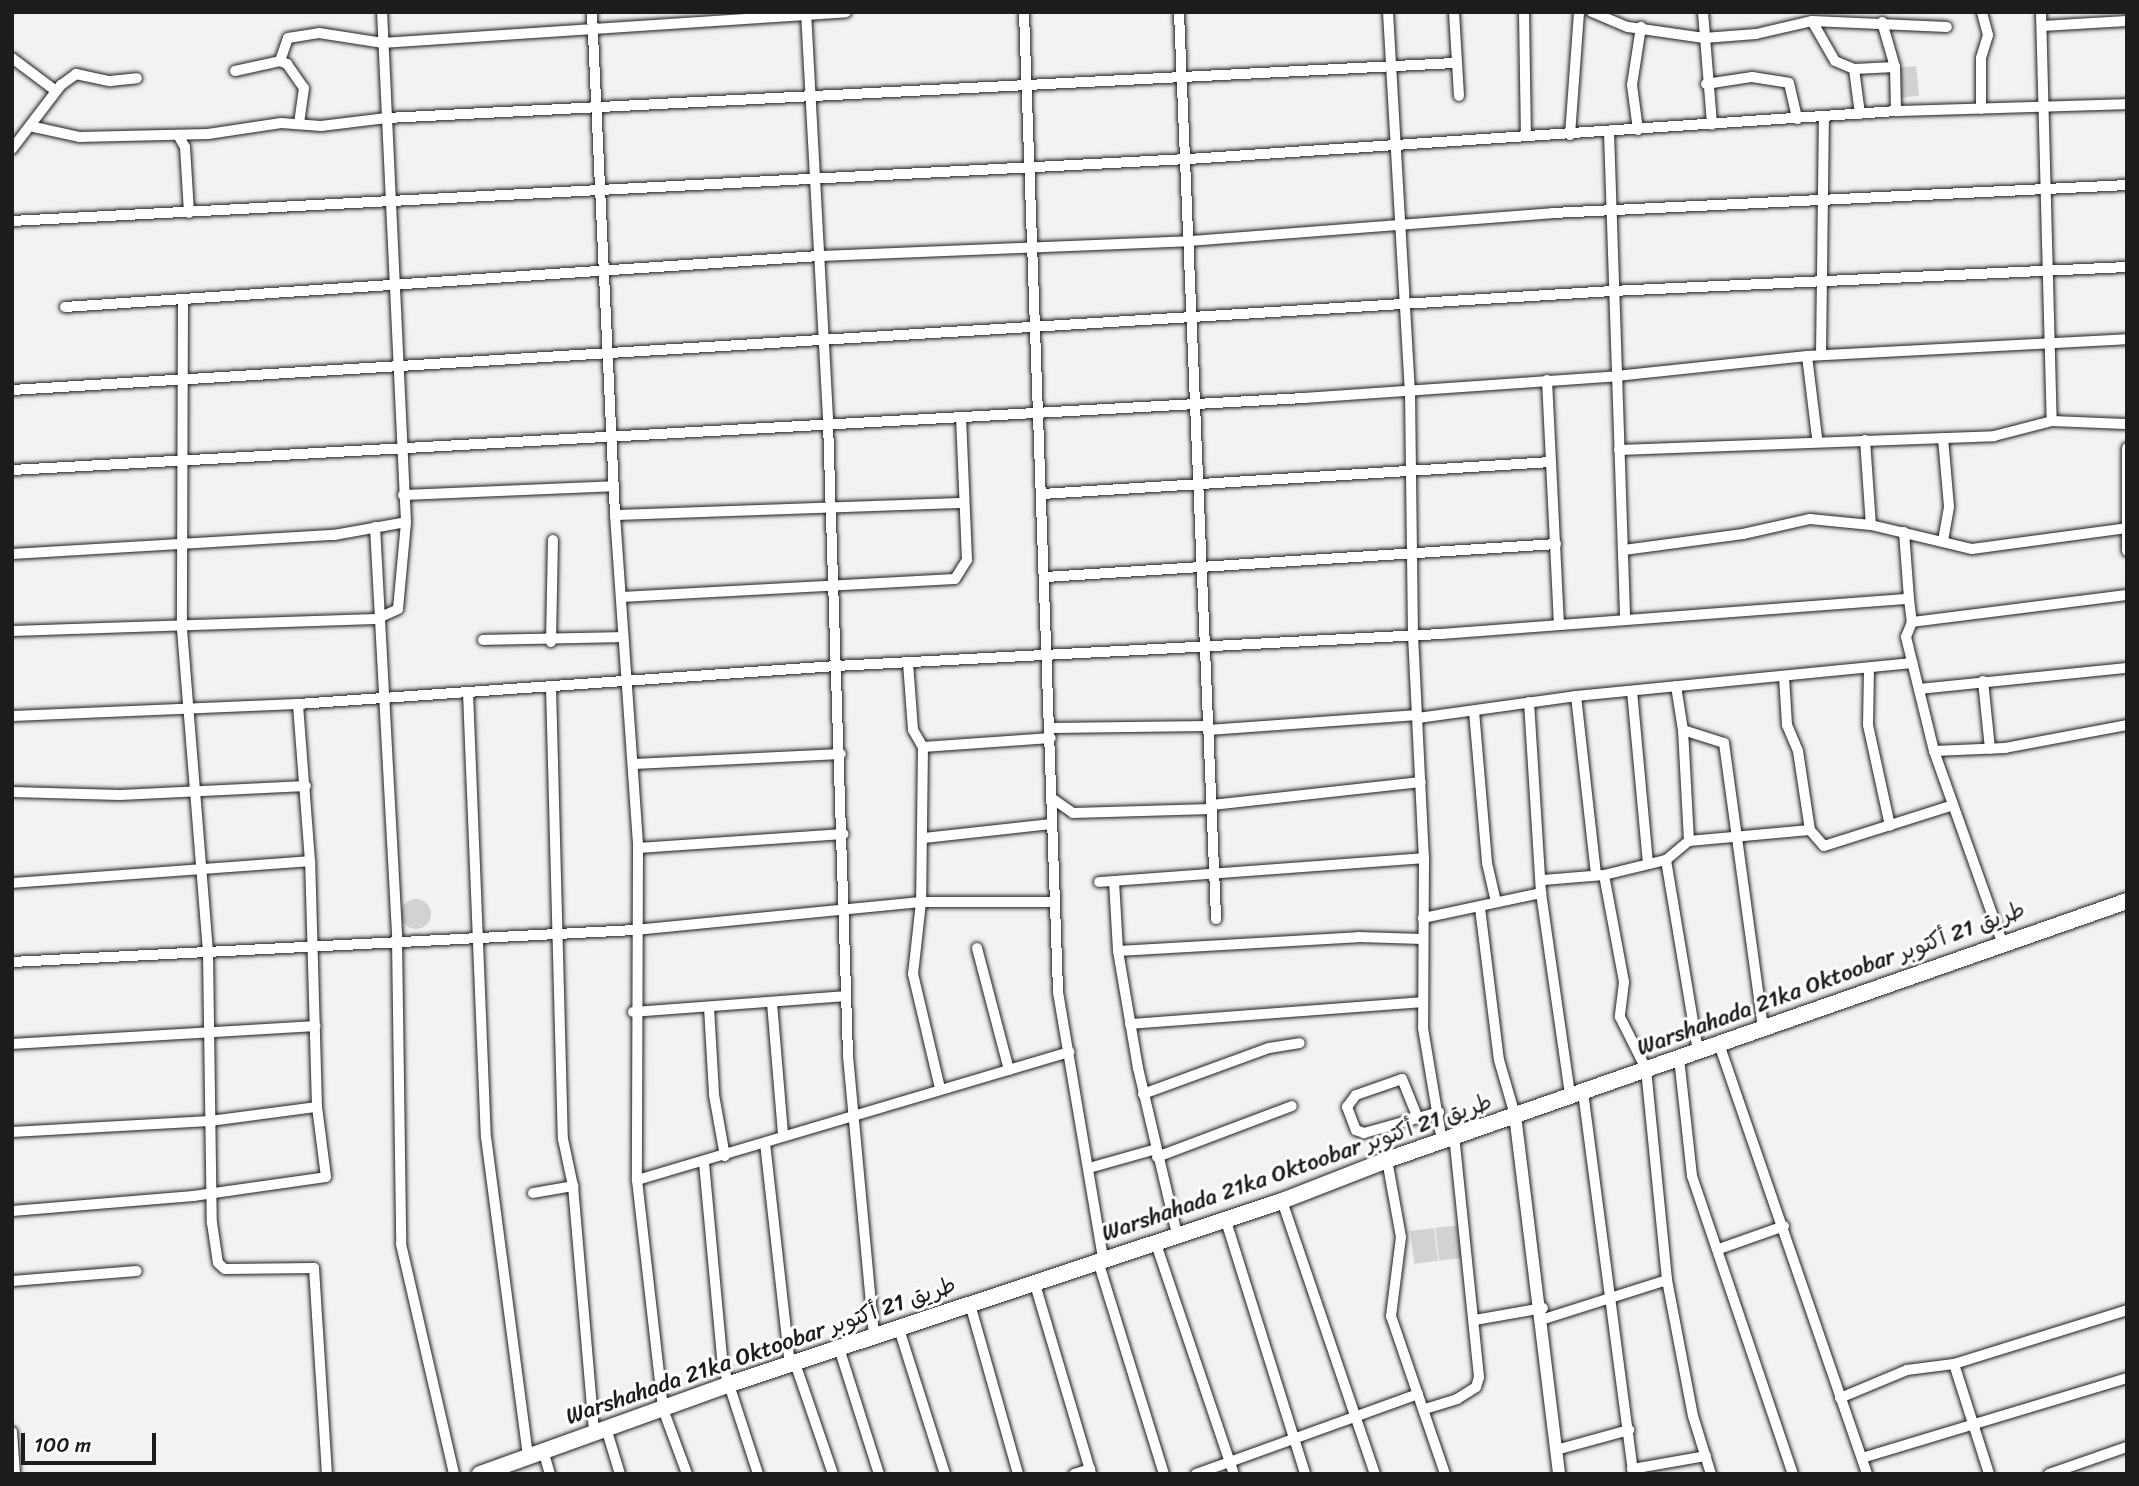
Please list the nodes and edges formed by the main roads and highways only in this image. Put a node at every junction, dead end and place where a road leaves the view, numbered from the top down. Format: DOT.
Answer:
graph roads {
  1 [pos="2127,901"];
  2 [pos="481,1474"];
  1 -- 2 [label="main road, Warshahada 21ka Oktoobar طريق 21 أكتوبر"];
}
